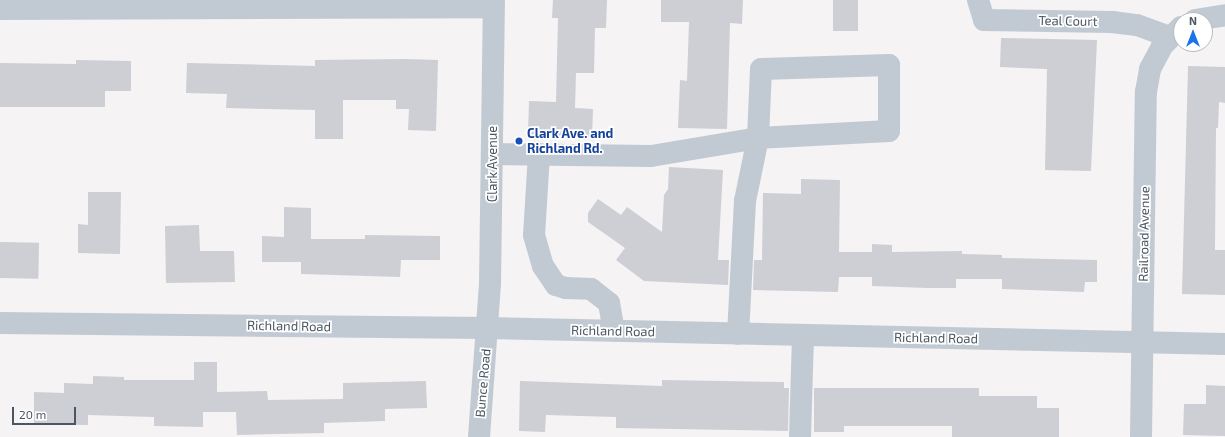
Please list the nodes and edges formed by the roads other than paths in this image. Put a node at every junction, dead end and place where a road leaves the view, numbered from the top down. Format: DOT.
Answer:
graph roads {
  1 [pos="978,0"];
  2 [pos="494,4"];
  3 [pos="191,5"];
  4 [pos="0,9"];
  5 [pos="1225,16"];
  6 [pos="1213,18"];
  7 [pos="1173,32"];
  8 [pos="1173,34"];
  9 [pos="758,138"];
  10 [pos="492,154"];
  11 [pos="540,154"];
  12 [pos="0,323"];
  13 [pos="488,328"];
  14 [pos="614,331"];
  15 [pos="738,334"];
  16 [pos="803,335"];
  17 [pos="1142,342"];
  18 [pos="1225,344"];
  19 [pos="479,437"];
  20 [pos="800,437"];
  21 [pos="1141,437"];
  1 -- 7 [label="street, Teal Court"];
  2 -- 3 [label="street"];
  2 -- 10 [label="street, Clark Avenue"];
  3 -- 4 [label="street"];
  5 -- 6 [label="street"];
  8 -- 17 [label="street, Railroad Avenue"];
  9 -- 9 [label="street"];
  9 -- 11 [label="street"];
  9 -- 15 [label="street"];
  10 -- 11 [label="street"];
  10 -- 13 [label="street, Clark Avenue"];
  11 -- 14 [label="street"];
  12 -- 13 [label="street, Richland Road"];
  13 -- 14 [label="street, Richland Road"];
  13 -- 19 [label="street, Bunce Road"];
  14 -- 15 [label="street, Richland Road"];
  15 -- 16 [label="street, Richland Road"];
  16 -- 17 [label="street, Richland Road"];
  16 -- 20 [label="street"];
  17 -- 18 [label="street, Richland Road"];
  17 -- 21 [label="street, Railroad Avenue"];
}
